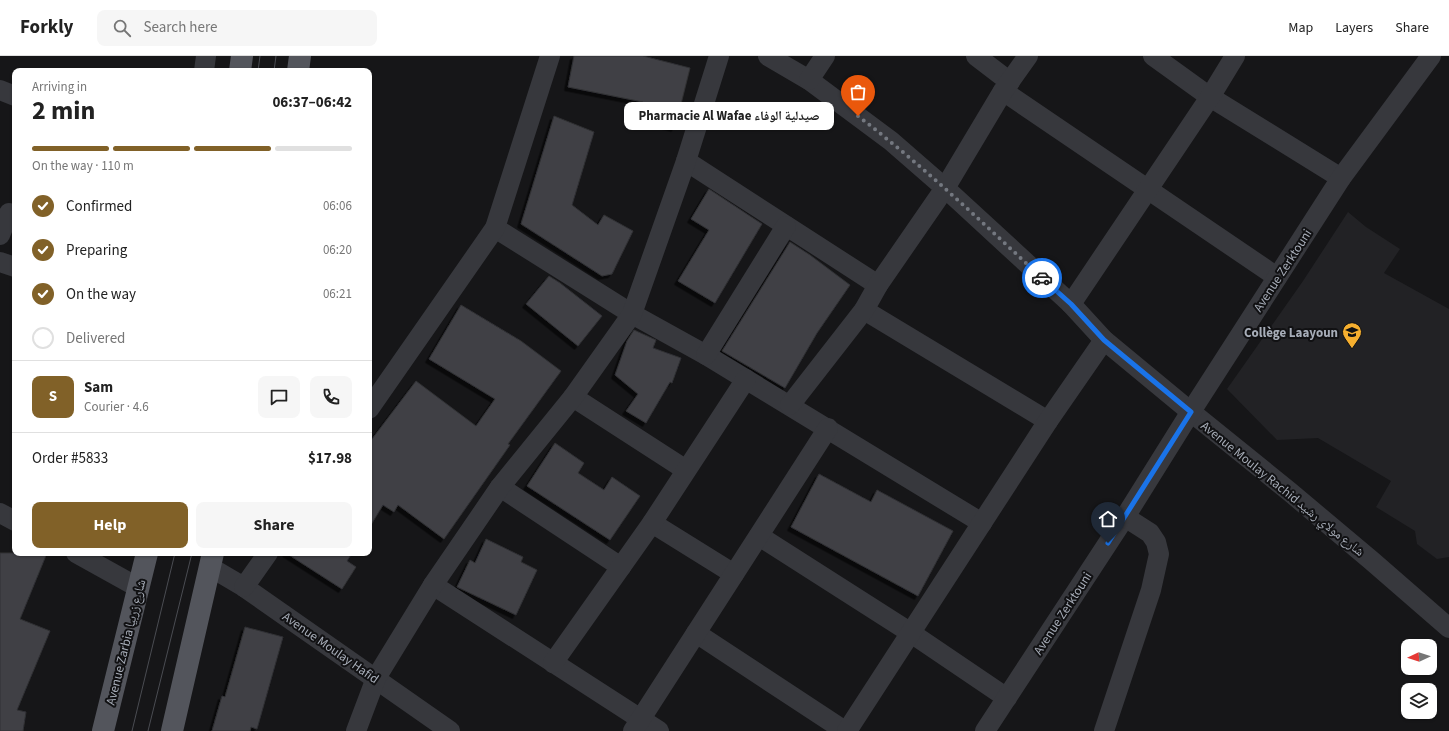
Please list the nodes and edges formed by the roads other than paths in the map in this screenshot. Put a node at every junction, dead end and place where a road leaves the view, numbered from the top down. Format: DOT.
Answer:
graph roads {
  1 [pos="206,56"];
  2 [pos="242,56"];
  3 [pos="300,56"];
  4 [pos="550,56"];
  5 [pos="718,56"];
  6 [pos="768,56"];
  7 [pos="825,56"];
  8 [pos="976,56"];
  9 [pos="1028,56"];
  10 [pos="1152,56"];
  11 [pos="1236,56"];
  12 [pos="1432,56"];
  13 [pos="204,68"];
  14 [pos="240,68"];
  15 [pos="298,68"];
  16 [pos="809,80"];
  17 [pos="1006,87"];
  18 [pos="0,90"];
  19 [pos="12,95"];
  20 [pos="1210,97"];
  21 [pos="686,161"];
  22 [pos="1341,178"];
  23 [pos="945,188"];
  24 [pos="1147,189"];
  25 [pos="8,213"];
  26 [pos="786,226"];
  27 [pos="495,228"];
  28 [pos="0,235"];
  29 [pos="0,262"];
  30 [pos="12,266"];
  31 [pos="1277,277"];
  32 [pos="878,285"];
  33 [pos="1071,304"];
  34 [pos="864,310"];
  35 [pos="632,314"];
  36 [pos="1104,340"];
  37 [pos="706,355"];
  38 [pos="746,379"];
  39 [pos="573,397"];
  40 [pos="372,405"];
  41 [pos="790,405"];
  42 [pos="1191,412"];
  43 [pos="1048,421"];
  44 [pos="828,428"];
  45 [pos="686,470"];
  46 [pos="500,487"];
  47 [pos="0,513"];
  48 [pos="1125,517"];
  49 [pos="12,519"];
  50 [pos="652,523"];
  51 [pos="982,523"];
  52 [pos="759,536"];
  53 [pos="88,556"];
  54 [pos="146,556"];
  55 [pos="266,556"];
  56 [pos="212,560"];
  57 [pos="112,562"];
  58 [pos="620,567"];
  59 [pos="734,574"];
  60 [pos="433,585"];
  61 [pos="244,587"];
  62 [pos="139,588"];
  63 [pos="1449,628"];
  64 [pos="696,633"];
  65 [pos="911,633"];
  66 [pos="553,663"];
  67 [pos="376,678"];
  68 [pos="1007,698"];
  69 [pos="637,725"];
  70 [pos="103,731"];
  71 [pos="172,731"];
  72 [pos="356,731"];
  73 [pos="450,731"];
  74 [pos="659,731"];
  75 [pos="846,731"];
  76 [pos="985,731"];
  77 [pos="1104,731"];
  1 -- 13 [label="street"];
  2 -- 14 [label="main road"];
  3 -- 15 [label="main road"];
  4 -- 27 [label="street"];
  5 -- 21 [label="street"];
  6 -- 16 [label="street, Avenue Moulay Rachid شارع مولاي رشيد"];
  7 -- 16 [label="street"];
  8 -- 17 [label="street"];
  9 -- 17 [label="street"];
  10 -- 20 [label="street"];
  11 -- 20 [label="street"];
  12 -- 22 [label="street, Avenue Zerktouni"];
  16 -- 23 [label="street, Avenue Moulay Rachid شارع مولاي رشيد"];
  17 -- 23 [label="street"];
  17 -- 24 [label="street"];
  18 -- 19 [label="street"];
  20 -- 22 [label="street"];
  20 -- 24 [label="street"];
  21 -- 26 [label="street"];
  21 -- 35 [label="street"];
  22 -- 31 [label="street, Avenue Zerktouni"];
  23 -- 32 [label="street"];
  23 -- 33 [label="street, Avenue Moulay Rachid شارع مولاي رشيد"];
  24 -- 31 [label="street"];
  24 -- 33 [label="street"];
  25 -- 28 [label="street"];
  26 -- 32 [label="street"];
  26 -- 37 [label="street"];
  27 -- 35 [label="street"];
  27 -- 40 [label="street"];
  29 -- 30 [label="street"];
  31 -- 42 [label="street, Avenue Zerktouni"];
  32 -- 34 [label="street"];
  33 -- 36 [label="street, Avenue Moulay Rachid شارع مولاي رشيد"];
  34 -- 41 [label="street"];
  34 -- 43 [label="street"];
  35 -- 37 [label="street"];
  35 -- 39 [label="street"];
  36 -- 42 [label="street, Avenue Moulay Rachid شارع مولاي رشيد"];
  36 -- 43 [label="street"];
  37 -- 38 [label="street"];
  38 -- 41 [label="street"];
  38 -- 45 [label="street"];
  39 -- 45 [label="street"];
  39 -- 46 [label="street"];
  41 -- 44 [label="street"];
  42 -- 48 [label="street, Avenue Zerktouni"];
  42 -- 63 [label="street, Avenue Moulay Rachid شارع مولاي رشيد"];
  43 -- 51 [label="street"];
  44 -- 51 [label="street"];
  44 -- 52 [label="street"];
  45 -- 50 [label="street"];
  46 -- 58 [label="street"];
  46 -- 60 [label="street"];
  47 -- 49 [label="street"];
  48 -- 68 [label="street, Avenue Zerktouni"];
  48 -- 77 [label="street"];
  50 -- 58 [label="street"];
  50 -- 59 [label="street"];
  51 -- 65 [label="street"];
  52 -- 59 [label="street"];
  52 -- 65 [label="street"];
  53 -- 57 [label="street"];
  54 -- 62 [label="main road, Avenue Zarbia شارع زربيا"];
  55 -- 61 [label="street"];
  56 -- 61 [label="street, Avenue Moulay Hafid"];
  56 -- 71 [label="main road"];
  57 -- 62 [label="street"];
  58 -- 66 [label="street"];
  59 -- 64 [label="street"];
  60 -- 66 [label="street"];
  60 -- 67 [label="street"];
  61 -- 67 [label="street, Avenue Moulay Hafid"];
  62 -- 70 [label="main road, Avenue Zarbia شارع زربيا"];
  64 -- 69 [label="street"];
  64 -- 75 [label="street"];
  65 -- 68 [label="street"];
  65 -- 75 [label="street"];
  66 -- 69 [label="street"];
  67 -- 72 [label="street"];
  67 -- 73 [label="street, Avenue Moulay Hafid"];
  68 -- 76 [label="street, Avenue Zerktouni"];
  69 -- 74 [label="street"];
}
